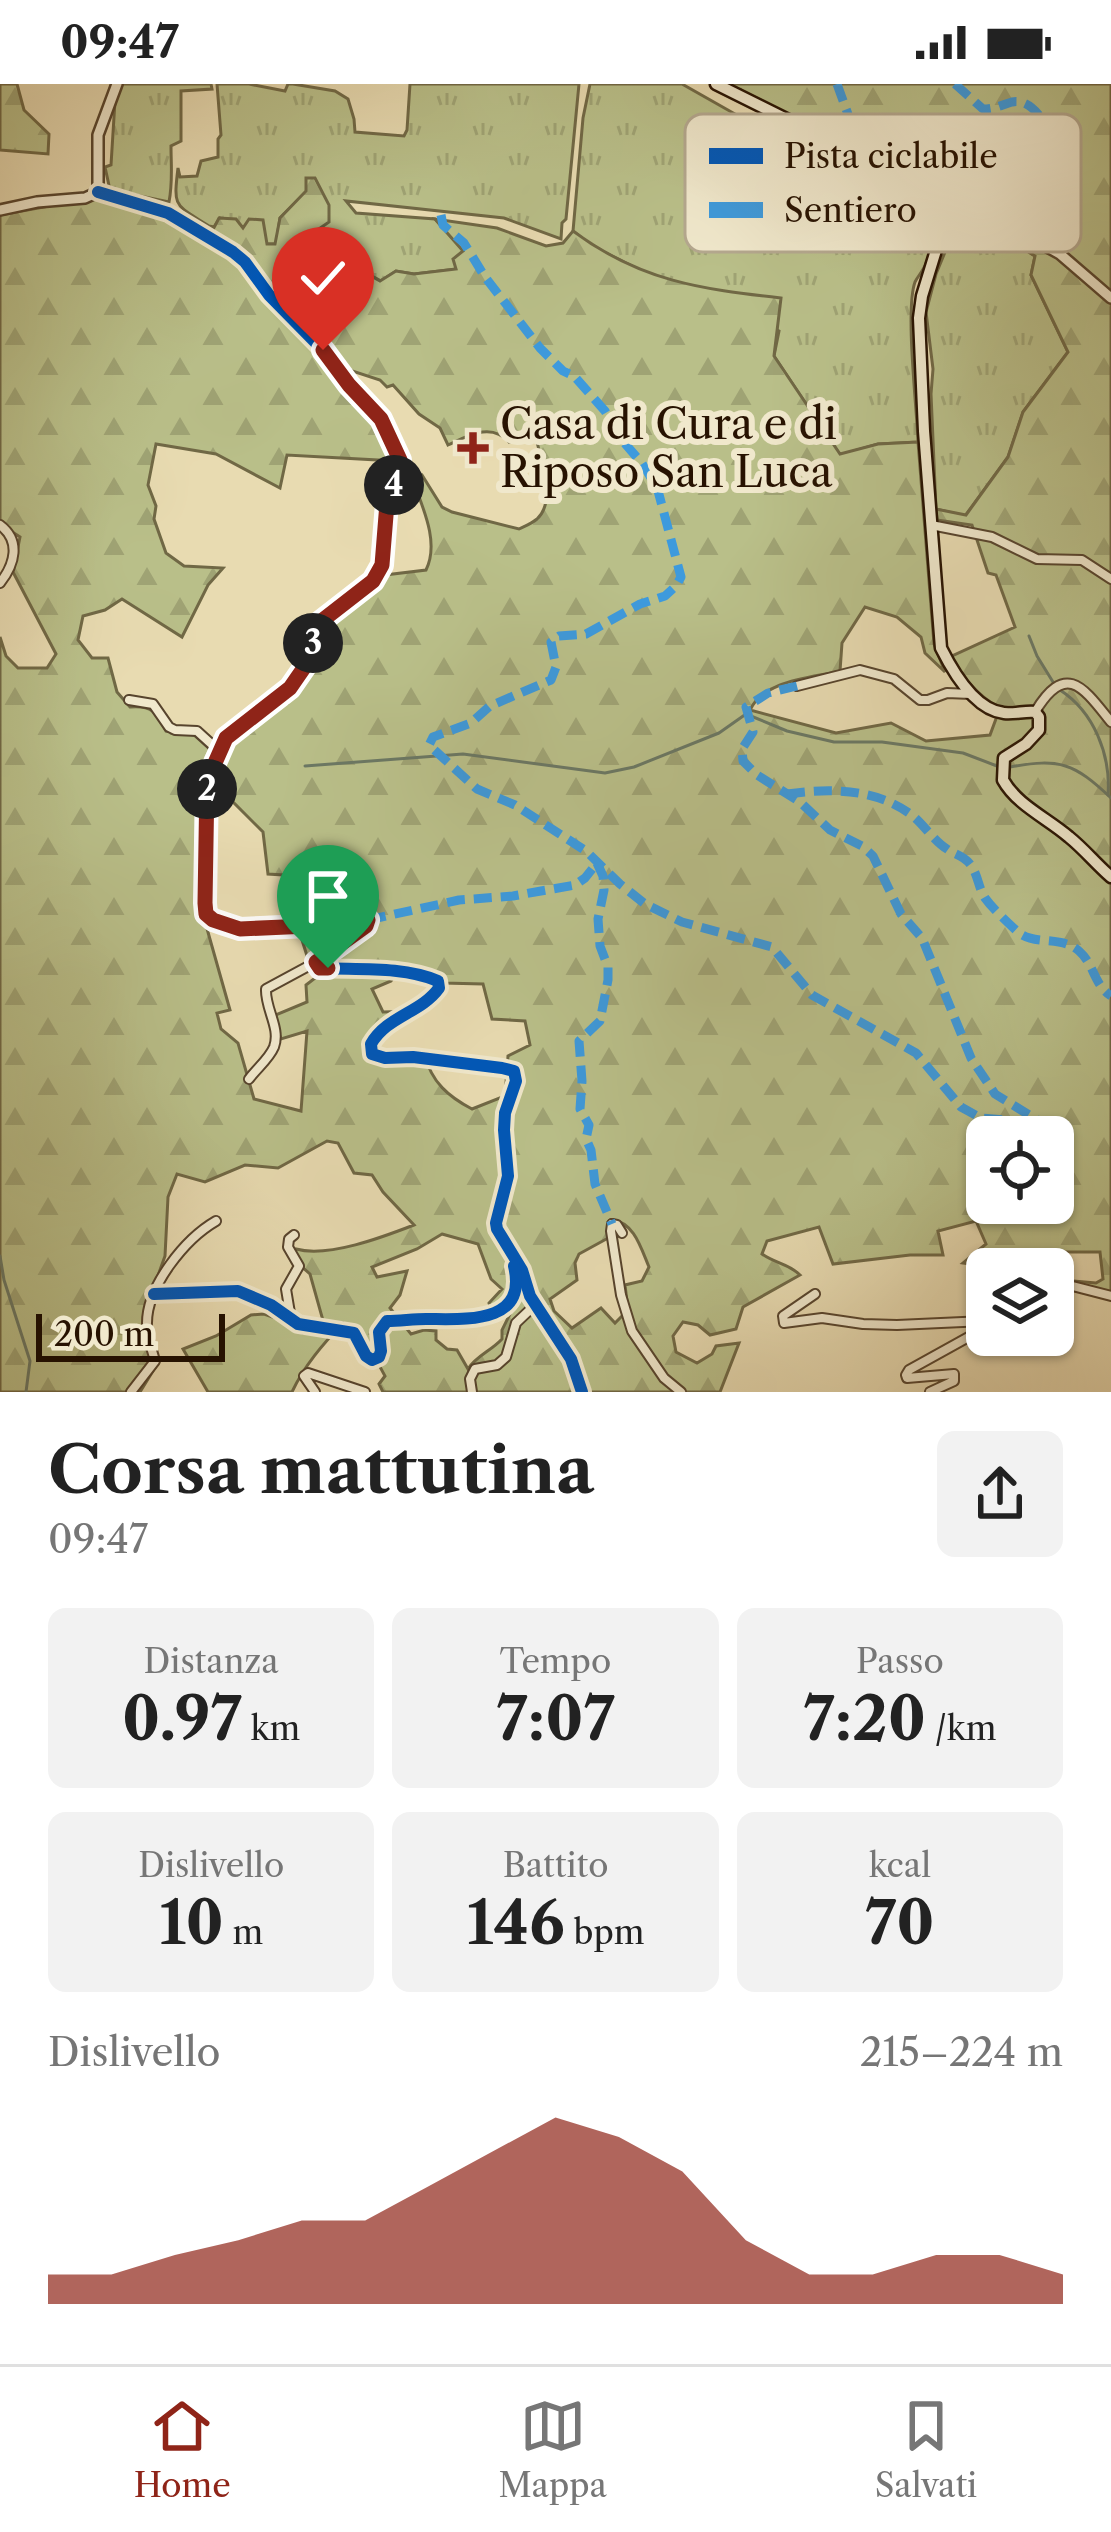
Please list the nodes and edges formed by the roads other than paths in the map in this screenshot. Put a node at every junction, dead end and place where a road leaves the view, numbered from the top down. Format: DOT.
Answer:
graph roads {
  1 [pos="117,84"];
  2 [pos="716,84"];
  3 [pos="776,114"];
  4 [pos="98,192"];
  5 [pos="0,210"];
  6 [pos="936,252"];
  7 [pos="1056,252"];
  8 [pos="1111,298"];
  9 [pos="0,525"];
  10 [pos="932,525"];
  11 [pos="1111,579"];
  12 [pos="0,583"];
  13 [pos="797,686"];
  14 [pos="973,694"];
  15 [pos="129,700"];
  16 [pos="1035,712"];
  17 [pos="1111,722"];
  18 [pos="219,751"];
  19 [pos="1111,878"];
  20 [pos="316,962"];
  21 [pos="249,1078"];
  22 [pos="216,1221"];
  23 [pos="622,1233"];
  24 [pos="294,1235"];
  25 [pos="517,1259"];
  26 [pos="1074,1286"];
  27 [pos="154,1294"];
  28 [pos="815,1294"];
  29 [pos="1111,1296"];
  30 [pos="535,1305"];
  31 [pos="291,1320"];
  32 [pos="130,1392"];
  33 [pos="315,1392"];
  34 [pos="365,1392"];
  35 [pos="472,1392"];
  36 [pos="582,1392"];
  37 [pos="681,1392"];
  38 [pos="930,1392"];
  1 -- 4 [label="street"];
  2 -- 3 [label="main road"];
  4 -- 5 [label="street"];
  4 -- 18 [label="street"];
  6 -- 10 [label="main road"];
  7 -- 8 [label="street"];
  9 -- 12 [label="street"];
  10 -- 11 [label="street"];
  10 -- 14 [label="main road"];
  13 -- 14 [label="street"];
  14 -- 16 [label="main road"];
  15 -- 18 [label="street"];
  16 -- 17 [label="street"];
  16 -- 19 [label="main road"];
  18 -- 20 [label="street"];
  20 -- 21 [label="street"];
  20 -- 25 [label="street"];
  22 -- 27 [label="street"];
  23 -- 37 [label="street"];
  24 -- 31 [label="street"];
  25 -- 30 [label="street"];
  25 -- 31 [label="street"];
  26 -- 29 [label="street"];
  27 -- 31 [label="street"];
  27 -- 32 [label="street"];
  28 -- 38 [label="street"];
  30 -- 35 [label="street"];
  30 -- 36 [label="street"];
  33 -- 34 [label="street"];
}
